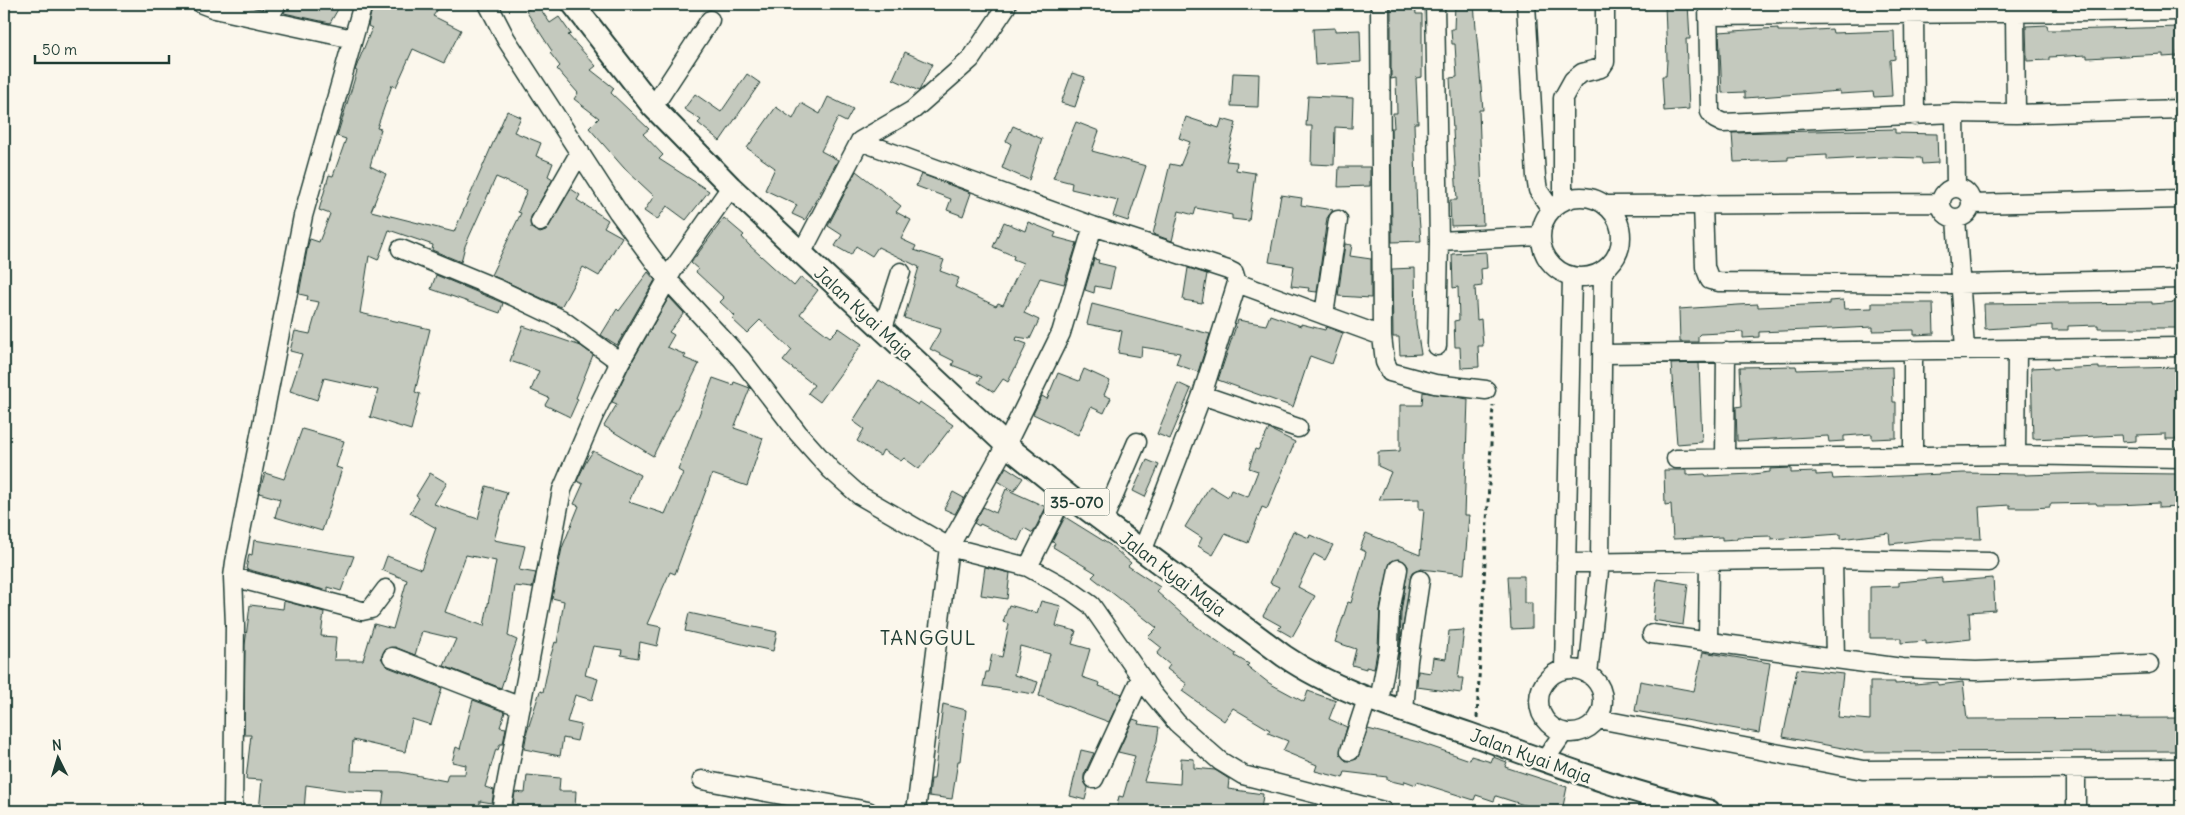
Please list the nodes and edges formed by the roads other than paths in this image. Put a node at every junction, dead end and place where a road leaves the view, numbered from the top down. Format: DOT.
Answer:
graph roads {
  1 [pos="202,4"];
  2 [pos="277,4"];
  3 [pos="363,4"];
  4 [pos="488,4"];
  5 [pos="1380,4"];
  6 [pos="1436,4"];
  7 [pos="1526,4"];
  8 [pos="1606,4"];
  9 [pos="580,7"];
  10 [pos="1006,8"];
  11 [pos="2115,8"];
  12 [pos="1708,10"];
  13 [pos="1791,10"];
  14 [pos="2181,12"];
  15 [pos="2015,13"];
  16 [pos="1914,14"];
  17 [pos="267,20"];
  18 [pos="710,20"];
  19 [pos="353,38"];
  20 [pos="653,107"];
  21 [pos="2181,110"];
  22 [pos="1955,113"];
  23 [pos="2016,114"];
  24 [pos="1915,116"];
  25 [pos="860,141"];
  26 [pos="580,152"];
  27 [pos="731,187"];
  28 [pos="1956,188"];
  29 [pos="2181,199"];
  30 [pos="1940,203"];
  31 [pos="1703,204"];
  32 [pos="1972,204"];
  33 [pos="1557,205"];
  34 [pos="1606,205"];
  35 [pos="1956,218"];
  36 [pos="1338,220"];
  37 [pos="540,222"];
  38 [pos="1093,226"];
  39 [pos="1540,236"];
  40 [pos="1439,241"];
  41 [pos="401,249"];
  42 [pos="801,254"];
  43 [pos="675,269"];
  44 [pos="1603,270"];
  45 [pos="902,272"];
  46 [pos="1572,276"];
  47 [pos="2181,279"];
  48 [pos="1238,283"];
  49 [pos="1959,284"];
  50 [pos="1324,315"];
  51 [pos="882,331"];
  52 [pos="1382,336"];
  53 [pos="1437,346"];
  54 [pos="2181,347"];
  55 [pos="1965,349"];
  56 [pos="2017,349"];
  57 [pos="1913,350"];
  58 [pos="1726,352"];
  59 [pos="1603,354"];
  60 [pos="620,362"];
  61 [pos="1486,390"];
  62 [pos="1202,395"];
  63 [pos="1298,428"];
  64 [pos="1137,442"];
  65 [pos="1006,444"];
  66 [pos="1913,456"];
  67 [pos="2016,456"];
  68 [pos="1725,458"];
  69 [pos="2181,458"];
  70 [pos="1676,459"];
  71 [pos="1069,496"];
  72 [pos="1103,521"];
  73 [pos="955,534"];
  74 [pos="1142,552"];
  75 [pos="1032,559"];
  76 [pos="1833,559"];
  77 [pos="1709,560"];
  78 [pos="1600,562"];
  79 [pos="1989,562"];
  80 [pos="1566,563"];
  81 [pos="1398,569"];
  82 [pos="233,577"];
  83 [pos="1420,580"];
  84 [pos="386,589"];
  85 [pos="1652,634"];
  86 [pos="1708,641"];
  87 [pos="392,657"];
  88 [pos="1835,659"];
  89 [pos="2149,664"];
  90 [pos="1564,670"];
  91 [pos="1588,674"];
  92 [pos="1141,677"];
  93 [pos="1374,699"];
  94 [pos="520,707"];
  95 [pos="1404,711"];
  96 [pos="1598,718"];
  97 [pos="1564,732"];
  98 [pos="1350,751"];
  99 [pos="1544,761"];
  100 [pos="2181,768"];
  101 [pos="2076,769"];
  102 [pos="1094,779"];
  103 [pos="702,780"];
  104 [pos="233,811"];
  105 [pos="501,811"];
  106 [pos="868,811"];
  107 [pos="916,811"];
  108 [pos="1383,811"];
  109 [pos="1709,811"];
  110 [pos="2076,811"];
  1 -- 17 [label="street"];
  2 -- 17 [label="street"];
  3 -- 19 [label="street"];
  4 -- 26 [label="street"];
  5 -- 52 [label="street"];
  6 -- 40 [label="street"];
  7 -- 33 [label="street"];
  8 -- 33 [label="street"];
  9 -- 20 [label="main road, Jalan Kyai Maja / 35-070"];
  10 -- 25 [label="street"];
  11 -- 14 [label="street"];
  11 -- 15 [label="street"];
  12 -- 13 [label="street"];
  12 -- 24 [label="street"];
  13 -- 16 [label="street"];
  15 -- 16 [label="street"];
  15 -- 23 [label="street"];
  16 -- 24 [label="street"];
  17 -- 19 [label="street"];
  18 -- 20 [label="street"];
  19 -- 82 [label="street"];
  20 -- 27 [label="main road, Jalan Kyai Maja / 35-070"];
  21 -- 23 [label="street"];
  22 -- 23 [label="street"];
  22 -- 24 [label="street"];
  22 -- 28 [label="street"];
  25 -- 38 [label="street"];
  25 -- 42 [label="street"];
  26 -- 37 [label="street"];
  26 -- 43 [label="street"];
  27 -- 42 [label="main road, Jalan Kyai Maja / 35-070"];
  27 -- 43 [label="street"];
  28 -- 30 [label="street"];
  28 -- 32 [label="street"];
  29 -- 32 [label="street"];
  30 -- 31 [label="street"];
  30 -- 35 [label="street"];
  31 -- 34 [label="street"];
  31 -- 49 [label="street"];
  32 -- 35 [label="street"];
  33 -- 34 [label="street"];
  33 -- 39 [label="street"];
  34 -- 44 [label="street"];
  35 -- 49 [label="street"];
  36 -- 50 [label="street"];
  38 -- 48 [label="street"];
  38 -- 65 [label="street"];
  39 -- 40 [label="street"];
  39 -- 46 [label="street"];
  40 -- 53 [label="street"];
  41 -- 60 [label="street"];
  42 -- 51 [label="main road, Jalan Kyai Maja / 35-070"];
  43 -- 60 [label="street"];
  43 -- 73 [label="street"];
  44 -- 46 [label="street"];
  44 -- 59 [label="street"];
  45 -- 51 [label="street"];
  46 -- 80 [label="street"];
  47 -- 49 [label="street"];
  48 -- 50 [label="street"];
  48 -- 62 [label="street"];
  49 -- 55 [label="street"];
  50 -- 52 [label="street"];
  51 -- 65 [label="main road, Jalan Kyai Maja / 35-070"];
  52 -- 61 [label="street"];
  54 -- 56 [label="street"];
  55 -- 56 [label="street"];
  55 -- 57 [label="street"];
  56 -- 67 [label="street"];
  57 -- 58 [label="street"];
  57 -- 66 [label="street"];
  58 -- 59 [label="street"];
  58 -- 68 [label="street"];
  59 -- 78 [label="street"];
  60 -- 94 [label="street"];
  62 -- 63 [label="street"];
  62 -- 74 [label="street"];
  64 -- 72 [label="street"];
  65 -- 71 [label="main road, Jalan Kyai Maja / 35-070"];
  65 -- 73 [label="street"];
  66 -- 67 [label="street"];
  66 -- 68 [label="street"];
  67 -- 69 [label="street"];
  68 -- 70 [label="street"];
  71 -- 72 [label="main road, Jalan Kyai Maja / 35-070"];
  71 -- 75 [label="street"];
  72 -- 74 [label="main road, Jalan Kyai Maja / 35-070"];
  73 -- 75 [label="street"];
  73 -- 107 [label="street"];
  74 -- 93 [label="main road, Jalan Kyai Maja / 35-070"];
  75 -- 92 [label="street"];
  76 -- 77 [label="street"];
  76 -- 79 [label="street"];
  76 -- 88 [label="street"];
  77 -- 78 [label="street"];
  77 -- 86 [label="street"];
  78 -- 80 [label="street"];
  78 -- 91 [label="street"];
  80 -- 90 [label="street"];
  81 -- 93 [label="street"];
  82 -- 84 [label="street"];
  82 -- 104 [label="street"];
  83 -- 95 [label="street"];
  85 -- 86 [label="street"];
  86 -- 88 [label="street"];
  87 -- 94 [label="street"];
  88 -- 89 [label="street"];
  90 -- 91 [label="street"];
  90 -- 97 [label="street"];
  91 -- 96 [label="street"];
  92 -- 102 [label="street"];
  92 -- 108 [label="street"];
  93 -- 95 [label="main road, Jalan Kyai Maja / 35-070"];
  93 -- 98 [label="street"];
  94 -- 105 [label="street"];
  95 -- 99 [label="main road, Jalan Kyai Maja / 35-070"];
  96 -- 97 [label="street"];
  96 -- 101 [label="street"];
  97 -- 99 [label="street"];
  99 -- 109 [label="main road, Jalan Kyai Maja / 35-070"];
  100 -- 101 [label="street"];
  101 -- 110 [label="street"];
  103 -- 106 [label="street"];
}
